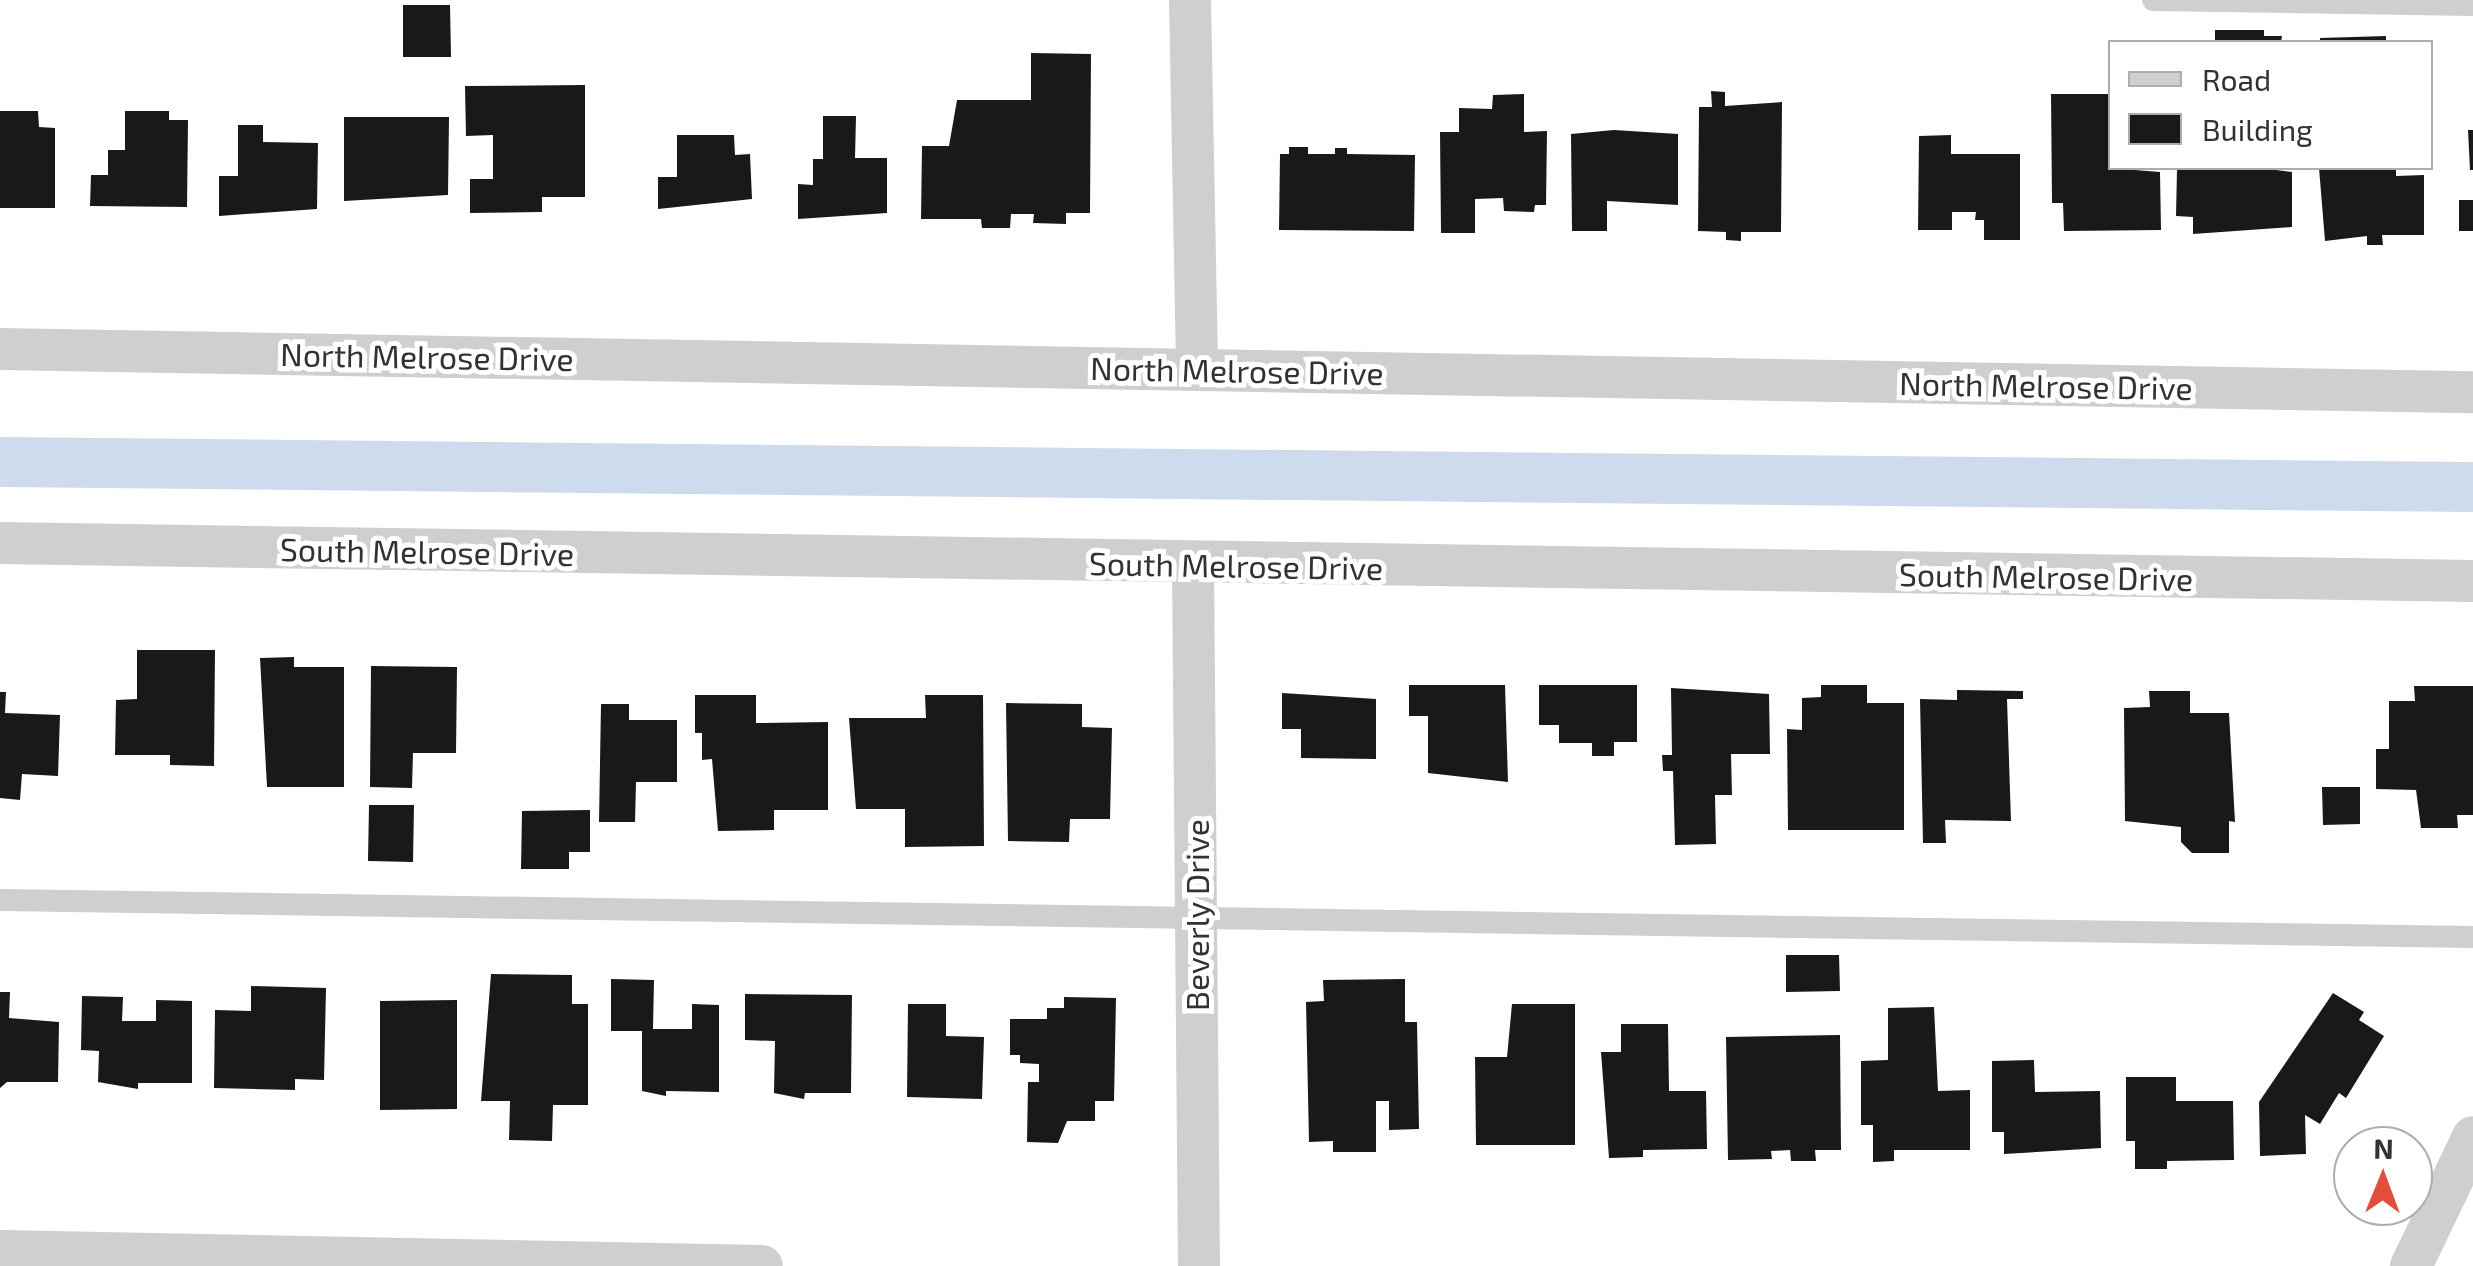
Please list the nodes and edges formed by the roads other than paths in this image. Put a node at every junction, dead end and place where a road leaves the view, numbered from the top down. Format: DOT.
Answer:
graph roads {
  1 [pos="1190,0"];
  2 [pos="2152,0"];
  3 [pos="2473,6"];
  4 [pos="0,348"];
  5 [pos="1197,370"];
  6 [pos="2473,392"];
  7 [pos="0,543"];
  8 [pos="1193,565"];
  9 [pos="2473,581"];
  10 [pos="0,900"];
  11 [pos="1196,918"];
  12 [pos="2473,937"];
  13 [pos="2473,1137"];
  14 [pos="0,1250"];
  15 [pos="762,1266"];
  16 [pos="1198,1266"];
  17 [pos="2411,1266"];
  1 -- 5 [label="street"];
  2 -- 3 [label="lane"];
  4 -- 5 [label="street, North Melrose Drive"];
  5 -- 6 [label="street, North Melrose Drive"];
  7 -- 8 [label="street, South Melrose Drive"];
  8 -- 9 [label="street, South Melrose Drive"];
  8 -- 11 [label="street, Beverly Drive"];
  10 -- 11 [label="lane"];
  11 -- 12 [label="lane"];
  11 -- 16 [label="street, Beverly Drive"];
  13 -- 17 [label="street"];
  14 -- 15 [label="street"];
}
